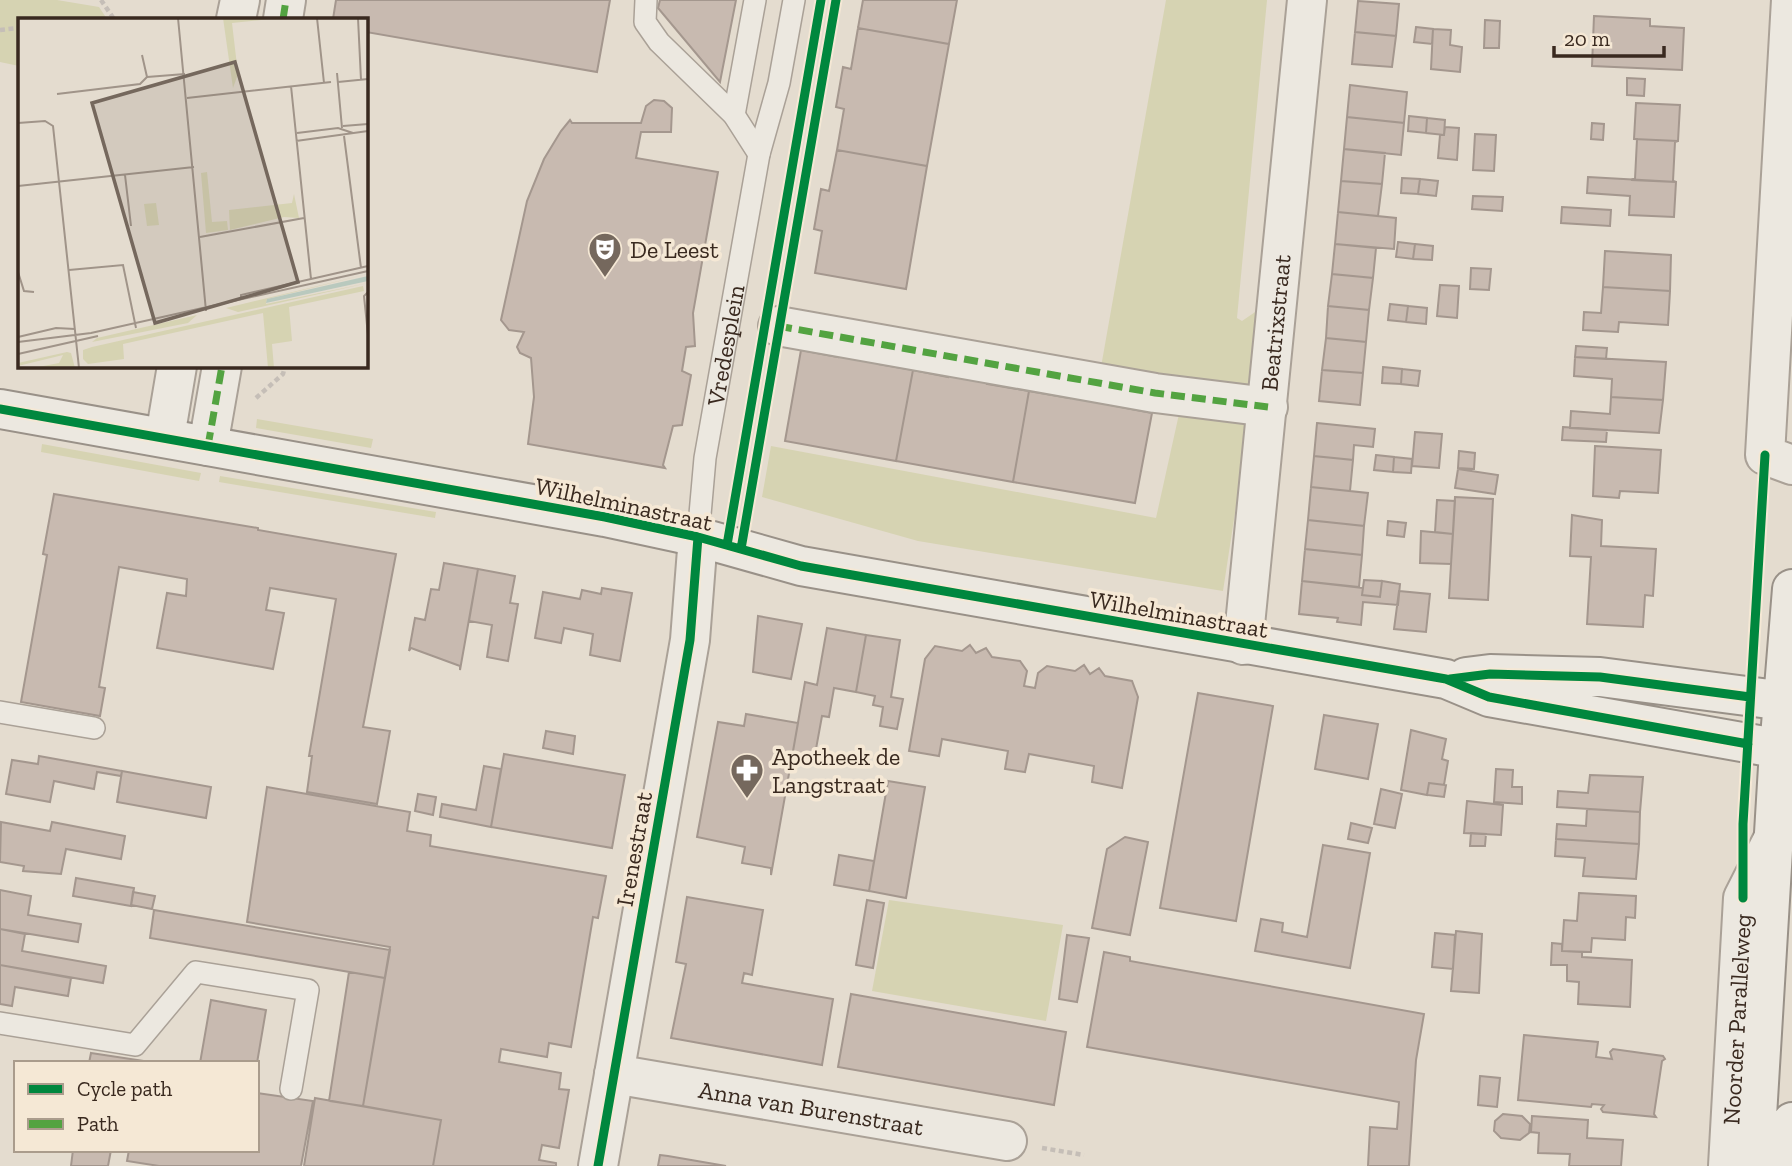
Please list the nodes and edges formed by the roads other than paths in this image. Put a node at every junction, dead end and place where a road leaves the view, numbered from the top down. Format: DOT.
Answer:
graph roads {
  1 [pos="240,0"];
  2 [pos="286,0"];
  3 [pos="646,0"];
  4 [pos="755,0"];
  5 [pos="794,0"];
  6 [pos="1307,0"];
  7 [pos="1791,0"];
  8 [pos="236,18"];
  9 [pos="283,18"];
  10 [pos="734,115"];
  11 [pos="760,154"];
  12 [pos="778,326"];
  13 [pos="177,368"];
  14 [pos="222,368"];
  15 [pos="1268,407"];
  16 [pos="0,409"];
  17 [pos="165,438"];
  18 [pos="208,446"];
  19 [pos="1792,465"];
  20 [pos="698,537"];
  21 [pos="1792,589"];
  22 [pos="1243,645"];
  23 [pos="1446,679"];
  24 [pos="1788,702"];
  25 [pos="0,712"];
  26 [pos="94,728"];
  27 [pos="1785,751"];
  28 [pos="1774,837"];
  29 [pos="0,1023"];
  30 [pos="614,1074"];
  31 [pos="291,1089"];
  32 [pos="1792,1122"];
  33 [pos="1007,1141"];
  34 [pos="598,1166"];
  35 [pos="1728,1166"];
  36 [pos="1754,1166"];
  37 [pos="1790,1166"];
  1 -- 8 [label="street"];
  2 -- 9 [label="street"];
  3 -- 10 [label="lane"];
  4 -- 10 [label="lane"];
  5 -- 11 [label="lane, Vredesplein"];
  6 -- 15 [label="street, Beatrixstraat"];
  7 -- 19 [label="street"];
  10 -- 11 [label="lane"];
  11 -- 20 [label="lane, Vredesplein"];
  12 -- 15 [label="street"];
  13 -- 17 [label="street"];
  14 -- 18 [label="street"];
  15 -- 22 [label="street, Beatrixstraat"];
  16 -- 17 [label="street, Wilhelminastraat"];
  17 -- 18 [label="street, Wilhelminastraat"];
  18 -- 20 [label="street, Wilhelminastraat"];
  20 -- 22 [label="street, Wilhelminastraat"];
  20 -- 30 [label="street, Irenestraat"];
  21 -- 24 [label="street, Noorder Parallelweg"];
  22 -- 23 [label="street, Wilhelminastraat"];
  23 -- 24 [label="street, Wilhelminastraat"];
  23 -- 27 [label="street, Wilhelminastraat"];
  24 -- 27 [label="street, Noorder Parallelweg"];
  25 -- 26 [label="lane"];
  27 -- 28 [label="street, Noorder Parallelweg"];
  28 -- 35 [label="street, Noorder Parallelweg"];
  28 -- 36 [label="street, Noorder Parallelweg"];
  29 -- 31 [label="lane"];
  30 -- 33 [label="street, Anna van Burenstraat"];
  30 -- 34 [label="street, Irenestraat"];
  32 -- 37 [label="street"];
}
